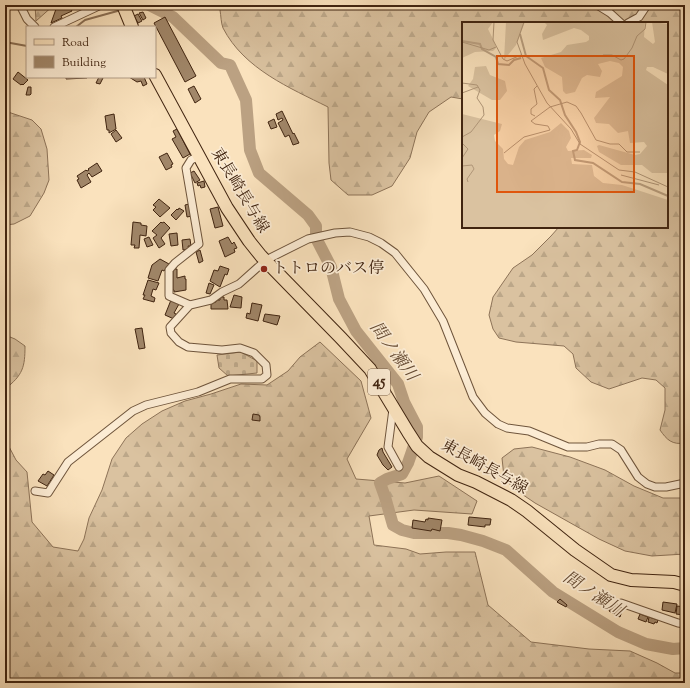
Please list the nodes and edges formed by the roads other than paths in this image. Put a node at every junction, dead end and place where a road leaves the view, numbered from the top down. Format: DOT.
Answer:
graph roads {
  1 [pos="20,5"];
  2 [pos="101,5"];
  3 [pos="123,5"];
  4 [pos="597,5"];
  5 [pos="647,5"];
  6 [pos="620,22"];
  7 [pos="630,22"];
  8 [pos="34,26"];
  9 [pos="56,26"];
  10 [pos="132,26"];
  11 [pos="156,77"];
  12 [pos="199,156"];
  13 [pos="266,260"];
  14 [pos="190,305"];
  15 [pos="394,409"];
  16 [pos="399,467"];
  17 [pos="685,483"];
  18 [pos="35,491"];
  19 [pos="685,585"];
  20 [pos="621,603"];
  21 [pos="685,624"];
  1 -- 8 [label="street"];
  2 -- 9 [label="street"];
  3 -- 10 [label="main road"];
  4 -- 6 [label="street"];
  5 -- 7 [label="street"];
  11 -- 12 [label="main road, 東長崎長与線 / 45"];
  12 -- 13 [label="main road, 東長崎長与線 / 45"];
  12 -- 14 [label="street"];
  13 -- 14 [label="street"];
  13 -- 15 [label="main road, 東長崎長与線 / 45"];
  13 -- 17 [label="street"];
  14 -- 18 [label="street"];
  15 -- 16 [label="street"];
  15 -- 19 [label="main road, 東長崎長与線 / 45"];
  20 -- 21 [label="street"];
}
